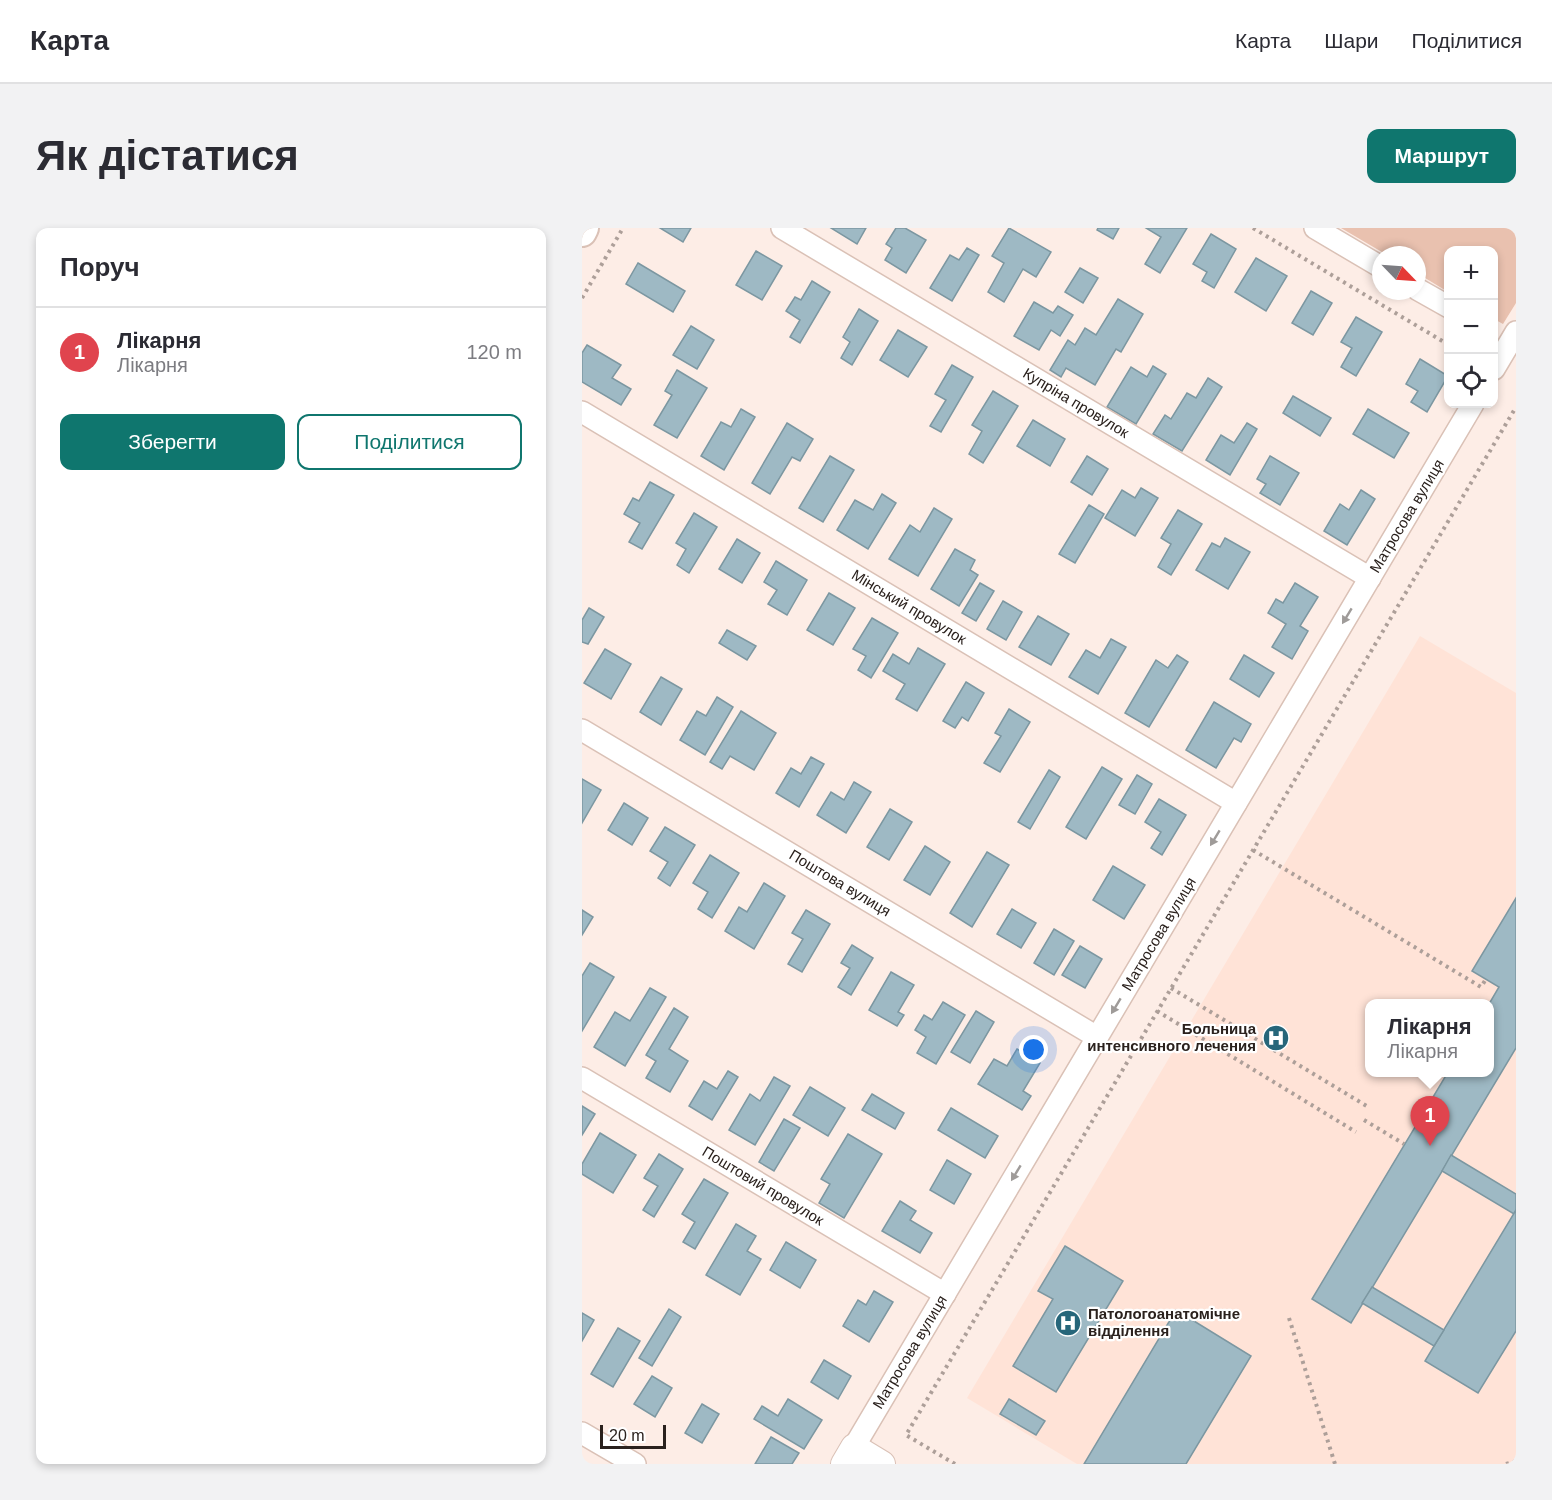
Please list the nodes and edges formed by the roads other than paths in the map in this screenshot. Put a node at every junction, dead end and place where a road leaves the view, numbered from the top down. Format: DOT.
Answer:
graph roads {
  1 [pos="584,228"];
  2 [pos="782,228"];
  3 [pos="1316,228"];
  4 [pos="582,232"];
  5 [pos="1372,262"];
  6 [pos="1426,294"];
  7 [pos="1444,304"];
  8 [pos="1509,339"];
  9 [pos="1498,361"];
  10 [pos="1471,408"];
  11 [pos="582,412"];
  12 [pos="1370,578"];
  13 [pos="582,729"];
  14 [pos="1236,802"];
  15 [pos="1097,1037"];
  16 [pos="582,1078"];
  17 [pos="945,1294"];
  18 [pos="582,1433"];
  19 [pos="849,1455"];
  20 [pos="635,1464"];
  21 [pos="882,1464"];
  1 -- 4 [label="main road"];
  2 -- 12 [label="street, Купріна провулок"];
  3 -- 5 [label="street"];
  6 -- 7 [label="street"];
  8 -- 9 [label="street"];
  10 -- 12 [label="street, Матросова вулиця"];
  11 -- 14 [label="street, Мінський провулок"];
  12 -- 14 [label="street, Матросова вулиця, one-way"];
  13 -- 15 [label="street, Поштова вулиця"];
  14 -- 15 [label="street, Матросова вулиця, one-way"];
  15 -- 17 [label="street, Матросова вулиця, one-way"];
  16 -- 17 [label="street, Поштовий провулок"];
  17 -- 19 [label="street, Матросова вулиця"];
  18 -- 20 [label="street"];
  19 -- 21 [label="street"];
}
